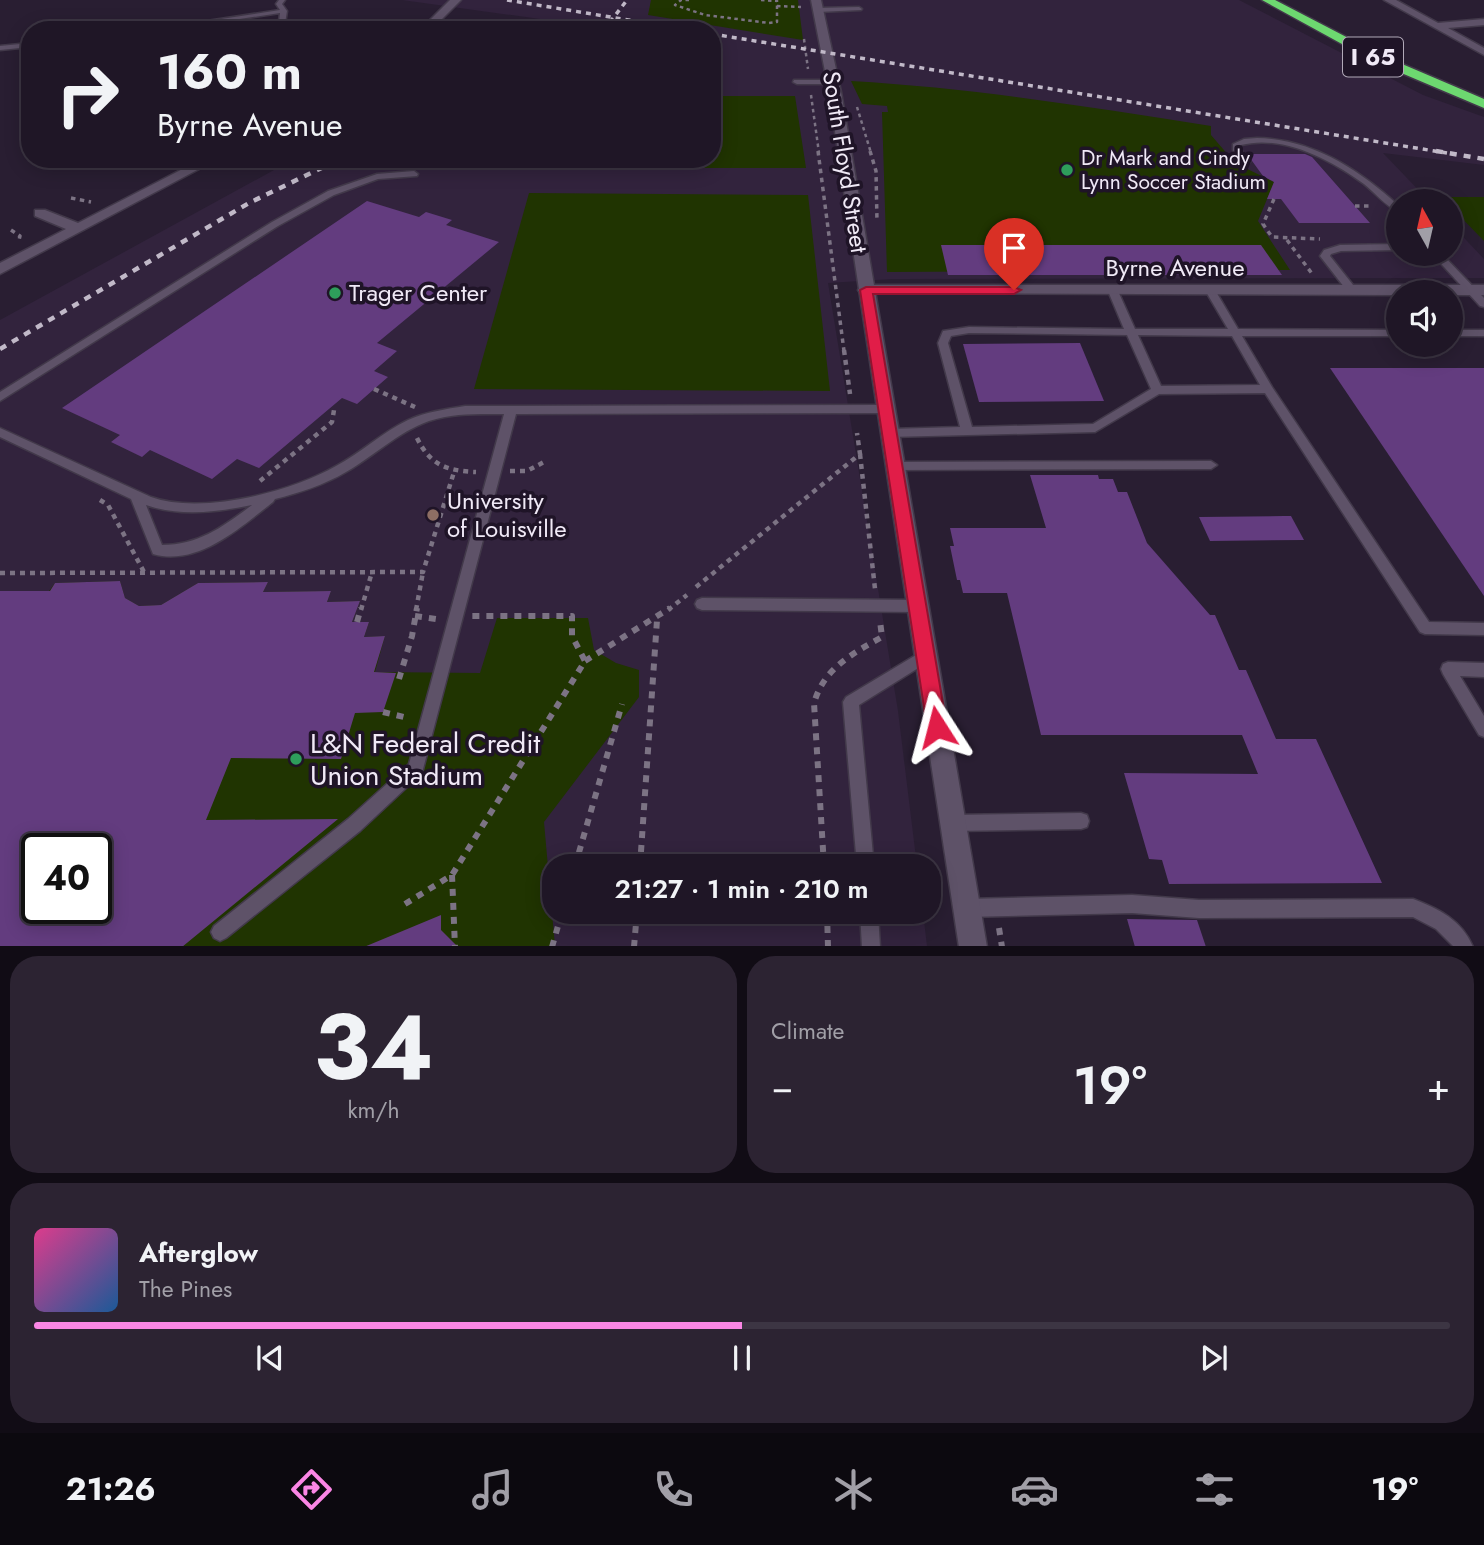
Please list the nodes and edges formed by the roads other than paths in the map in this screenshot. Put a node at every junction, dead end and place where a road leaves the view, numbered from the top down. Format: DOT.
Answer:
graph roads {
  1 [pos="282,0"];
  2 [pos="456,0"];
  3 [pos="1268,0"];
  4 [pos="1293,0"];
  5 [pos="1388,0"];
  6 [pos="812,5"];
  7 [pos="859,9"];
  8 [pos="284,11"];
  9 [pos="214,21"];
  10 [pos="282,21"];
  11 [pos="434,21"];
  12 [pos="1484,22"];
  13 [pos="1436,26"];
  14 [pos="21,46"];
  15 [pos="0,48"];
  16 [pos="1484,52"];
  17 [pos="797,82"];
  18 [pos="834,82"];
  19 [pos="1474,85"];
  20 [pos="1484,104"];
  21 [pos="1246,162"];
  22 [pos="194,168"];
  23 [pos="414,174"];
  24 [pos="1386,200"];
  25 [pos="40,213"];
  26 [pos="77,228"];
  27 [pos="1386,247"];
  28 [pos="1450,266"];
  29 [pos="0,269"];
  30 [pos="866,290"];
  31 [pos="1210,290"];
  32 [pos="1352,290"];
  33 [pos="1477,290"];
  34 [pos="1113,291"];
  35 [pos="1484,304"];
  36 [pos="1131,332"];
  37 [pos="1234,333"];
  38 [pos="1386,333"];
  39 [pos="1463,333"];
  40 [pos="1484,333"];
  41 [pos="1268,389"];
  42 [pos="1157,390"];
  43 [pos="0,397"];
  44 [pos="885,409"];
  45 [pos="511,410"];
  46 [pos="967,431"];
  47 [pos="0,432"];
  48 [pos="889,433"];
  49 [pos="1211,465"];
  50 [pos="895,466"];
  51 [pos="275,494"];
  52 [pos="136,496"];
  53 [pos="702,604"];
  54 [pos="918,606"];
  55 [pos="1484,629"];
  56 [pos="926,655"];
  57 [pos="1484,670"];
  58 [pos="1484,730"];
  59 [pos="1081,821"];
  60 [pos="953,823"];
  61 [pos="864,854"];
  62 [pos="967,908"];
  63 [pos="870,924"];
  64 [pos="220,932"];
  65 [pos="872,946"];
  66 [pos="973,946"];
  67 [pos="1463,946"];
  1 -- 8 [label="lane"];
  2 -- 11 [label="street"];
  3 -- 20 [label="highway, I 65"];
  4 -- 19 [label="highway, I 65"];
  5 -- 13 [label="street"];
  6 -- 7 [label="lane"];
  6 -- 18 [label="street, South Floyd Street"];
  8 -- 9 [label="lane"];
  8 -- 10 [label="lane"];
  12 -- 13 [label="street"];
  13 -- 16 [label="street"];
  14 -- 15 [label="lane"];
  17 -- 18 [label="lane"];
  18 -- 30 [label="street, South Floyd Street"];
  21 -- 24 [label="lane"];
  22 -- 26 [label="street"];
  23 -- 43 [label="lane"];
  25 -- 26 [label="street"];
  26 -- 29 [label="street"];
  27 -- 32 [label="lane"];
  28 -- 33 [label="lane"];
  30 -- 34 [label="street, Byrne Avenue"];
  30 -- 44 [label="street, South Floyd Street"];
  31 -- 32 [label="street, Byrne Avenue"];
  31 -- 34 [label="street, Byrne Avenue"];
  31 -- 37 [label="lane"];
  32 -- 33 [label="street, Byrne Avenue"];
  33 -- 35 [label="lane"];
  34 -- 36 [label="lane"];
  36 -- 37 [label="lane"];
  36 -- 42 [label="lane"];
  36 -- 46 [label="lane"];
  37 -- 38 [label="lane"];
  37 -- 41 [label="lane"];
  39 -- 40 [label="lane"];
  41 -- 42 [label="lane"];
  41 -- 55 [label="lane"];
  42 -- 46 [label="lane"];
  44 -- 45 [label="lane"];
  44 -- 48 [label="street, South Floyd Street"];
  45 -- 51 [label="lane"];
  45 -- 64 [label="lane"];
  46 -- 48 [label="lane"];
  47 -- 52 [label="lane"];
  48 -- 50 [label="street, South Floyd Street"];
  49 -- 50 [label="lane"];
  50 -- 54 [label="street, South Floyd Street"];
  51 -- 52 [label="lane"];
  51 -- 52 [label="lane"];
  53 -- 54 [label="lane"];
  54 -- 56 [label="street, South Floyd Street"];
  56 -- 60 [label="street, South Floyd Street"];
  56 -- 61 [label="lane"];
  57 -- 58 [label="lane"];
  59 -- 60 [label="lane"];
  60 -- 62 [label="street, South Floyd Street"];
  62 -- 66 [label="street, South Floyd Street"];
  62 -- 67 [label="lane"];
  63 -- 65 [label="lane"];
}
